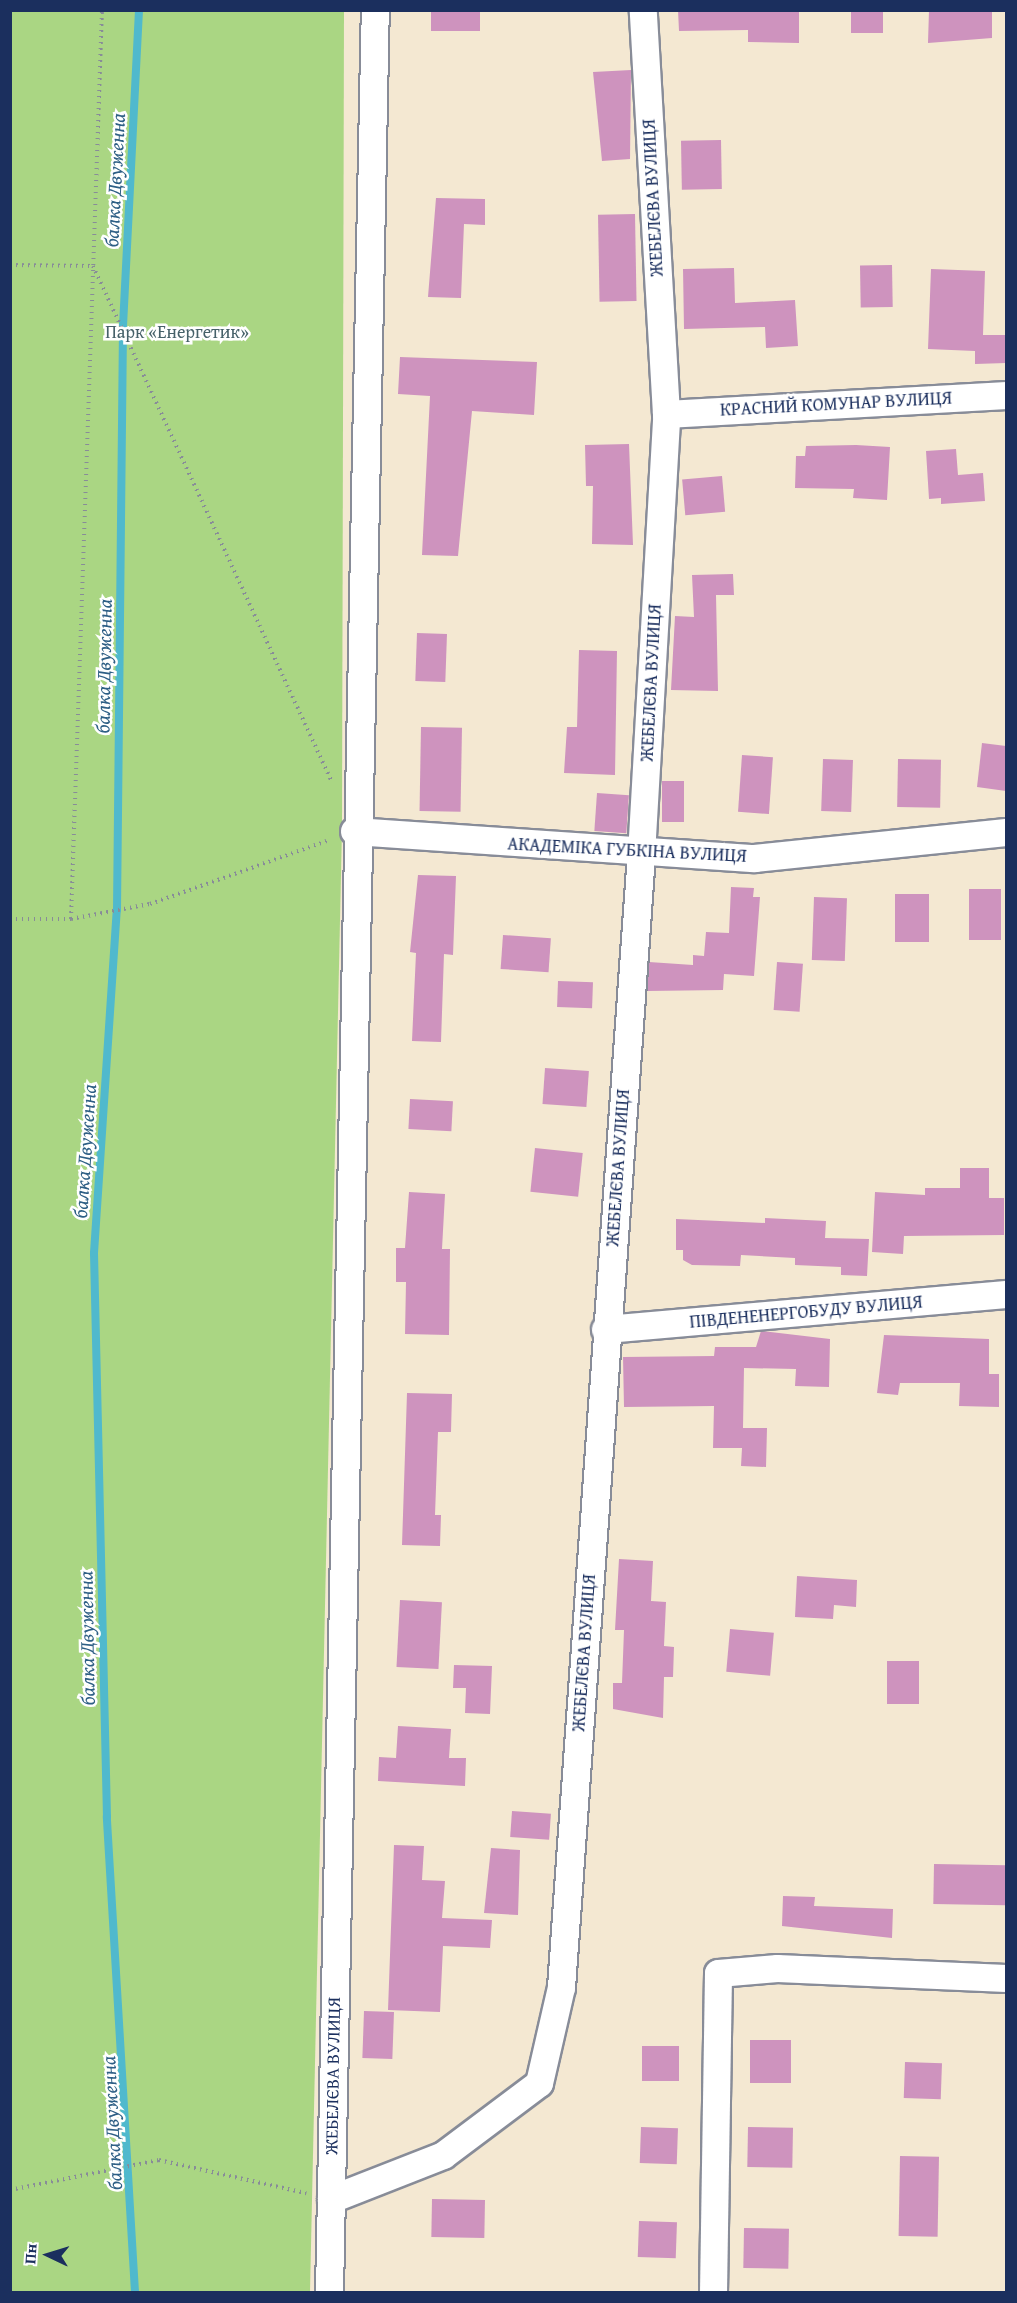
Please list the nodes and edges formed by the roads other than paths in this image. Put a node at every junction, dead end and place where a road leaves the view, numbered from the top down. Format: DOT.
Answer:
graph roads {
  1 [pos="375,10"];
  2 [pos="643,10"];
  3 [pos="1006,395"];
  4 [pos="666,414"];
  5 [pos="354,831"];
  6 [pos="1006,832"];
  7 [pos="641,854"];
  8 [pos="1006,1294"];
  9 [pos="605,1329"];
  10 [pos="1006,1978"];
  11 [pos="331,2199"];
  12 [pos="329,2292"];
  13 [pos="713,2292"];
  1 -- 5 [label="street, ЖЕБЕЛЄВА ВУЛИЦЯ"];
  2 -- 4 [label="street, ЖЕБЕЛЄВА ВУЛИЦЯ"];
  3 -- 4 [label="street, КРАСНИЙ КОМУНАР ВУЛИЦЯ"];
  4 -- 7 [label="street, ЖЕБЕЛЄВА ВУЛИЦЯ"];
  5 -- 7 [label="street, АКАДЕМІКА ГУБКІНА ВУЛИЦЯ"];
  5 -- 11 [label="street, ЖЕБЕЛЄВА ВУЛИЦЯ"];
  6 -- 7 [label="street, АКАДЕМІКА ГУБКІНА ВУЛИЦЯ"];
  7 -- 9 [label="street, ЖЕБЕЛЄВА ВУЛИЦЯ"];
  8 -- 9 [label="street, ПІВДЕНЕНЕРГОБУДУ ВУЛИЦЯ"];
  9 -- 11 [label="street, ЖЕБЕЛЄВА ВУЛИЦЯ"];
  10 -- 13 [label="street"];
  11 -- 12 [label="street, ЖЕБЕЛЄВА ВУЛИЦЯ"];
}
